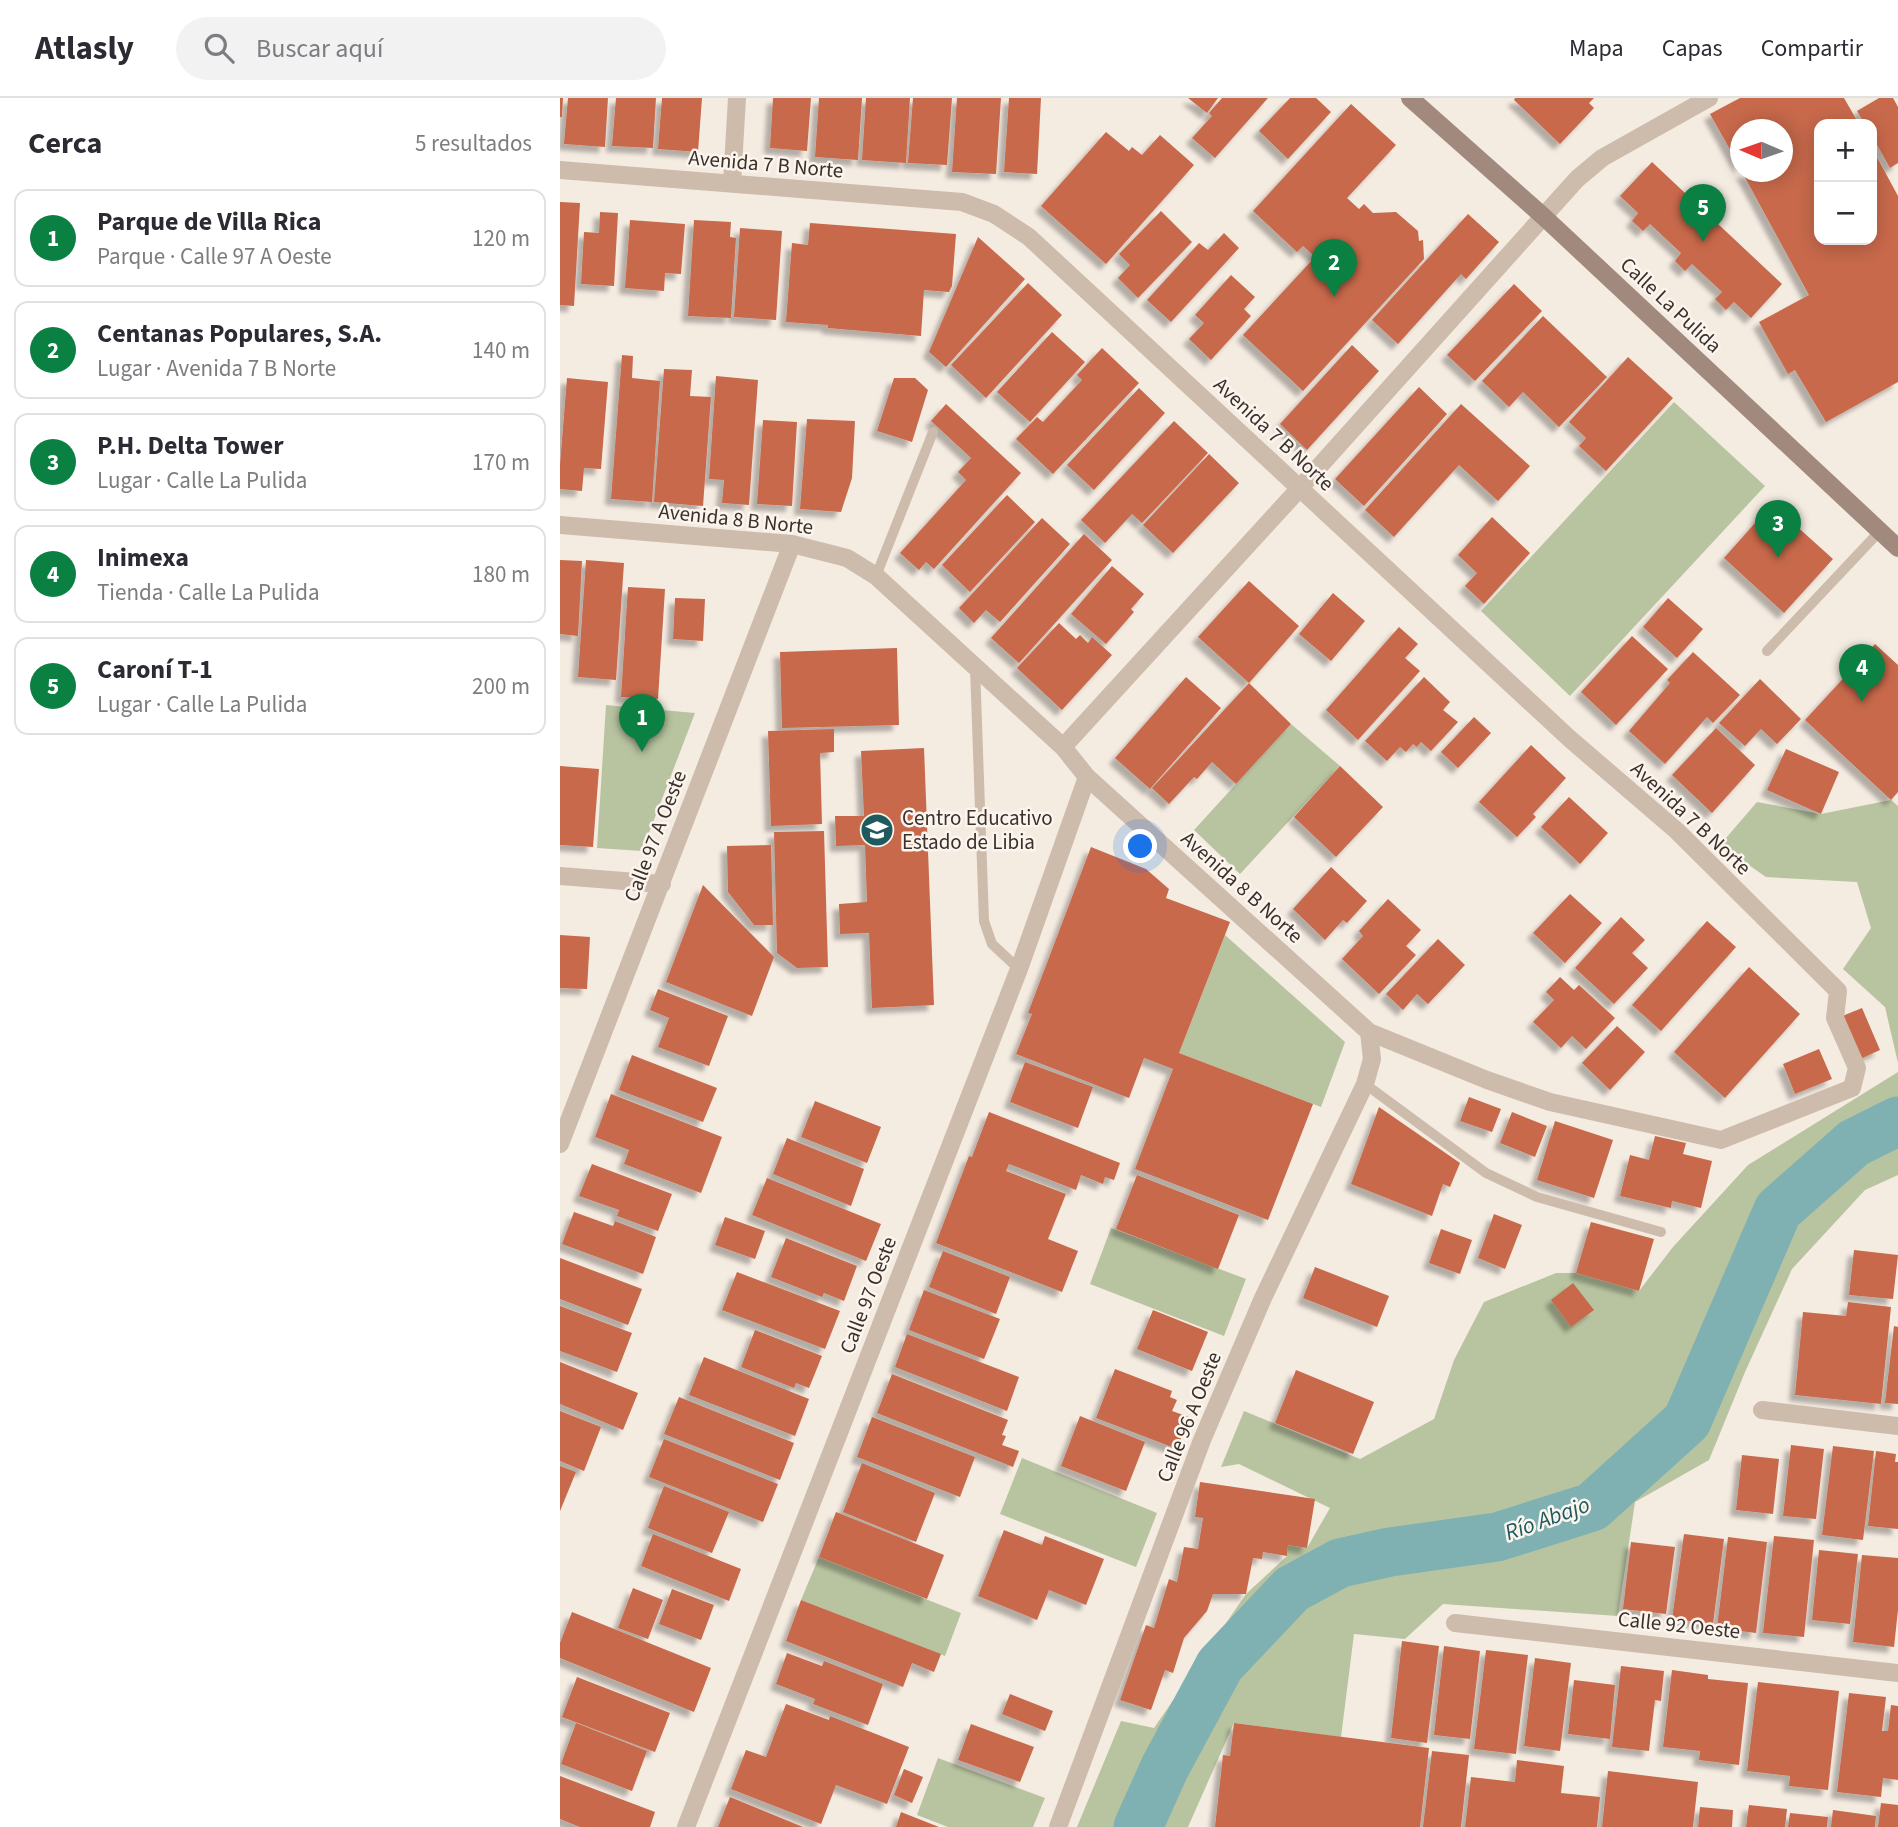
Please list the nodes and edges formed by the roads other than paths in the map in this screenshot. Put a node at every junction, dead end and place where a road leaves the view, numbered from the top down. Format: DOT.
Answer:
graph roads {
  1 [pos="737,98"];
  2 [pos="1410,98"];
  3 [pos="1709,98"];
  4 [pos="560,170"];
  5 [pos="732,183"];
  6 [pos="1544,217"];
  7 [pos="933,432"];
  8 [pos="1299,489"];
  9 [pos="560,525"];
  10 [pos="1880,532"];
  11 [pos="792,544"];
  12 [pos="1898,548"];
  13 [pos="876,576"];
  14 [pos="1767,650"];
  15 [pos="975,667"];
  16 [pos="1063,747"];
  17 [pos="1087,777"];
  18 [pos="560,876"];
  19 [pos="662,884"];
  20 [pos="1019,969"];
  21 [pos="1838,991"];
  22 [pos="1369,1032"];
  23 [pos="1366,1084"];
  24 [pos="560,1144"];
  25 [pos="1661,1232"];
  26 [pos="1762,1410"];
  27 [pos="1898,1426"];
  28 [pos="1455,1623"];
  29 [pos="1898,1672"];
  30 [pos="686,1827"];
  31 [pos="1058,1827"];
  1 -- 5 [label="street"];
  2 -- 6 [label="main road, Calle La Pulida"];
  3 -- 6 [label="street"];
  4 -- 5 [label="street, Avenida 7 B Norte"];
  5 -- 8 [label="street, Avenida 7 B Norte"];
  6 -- 8 [label="street"];
  6 -- 10 [label="main road, Calle La Pulida"];
  7 -- 13 [label="lane"];
  8 -- 16 [label="street"];
  8 -- 21 [label="street, Avenida 7 B Norte"];
  9 -- 11 [label="street, Avenida 8 B Norte"];
  10 -- 12 [label="main road, Calle La Pulida"];
  10 -- 14 [label="lane"];
  11 -- 13 [label="street, Avenida 8 B Norte"];
  11 -- 19 [label="street, Calle 97 A Oeste"];
  13 -- 15 [label="street, Avenida 8 B Norte"];
  15 -- 16 [label="street, Avenida 8 B Norte"];
  15 -- 20 [label="lane"];
  16 -- 17 [label="street, Avenida 8 B Norte"];
  17 -- 20 [label="street, Calle 97 Oeste"];
  17 -- 22 [label="street, Avenida 8 B Norte"];
  18 -- 19 [label="street"];
  19 -- 24 [label="street, Calle 97 A Oeste"];
  20 -- 30 [label="street, Calle 97 Oeste"];
  21 -- 22 [label="street, Avenida 8 B Norte"];
  22 -- 23 [label="street, Calle 96 A Oeste"];
  23 -- 25 [label="lane"];
  23 -- 31 [label="street, Calle 96 A Oeste"];
  26 -- 27 [label="street"];
  28 -- 29 [label="street, Calle 92 Oeste"];
}
